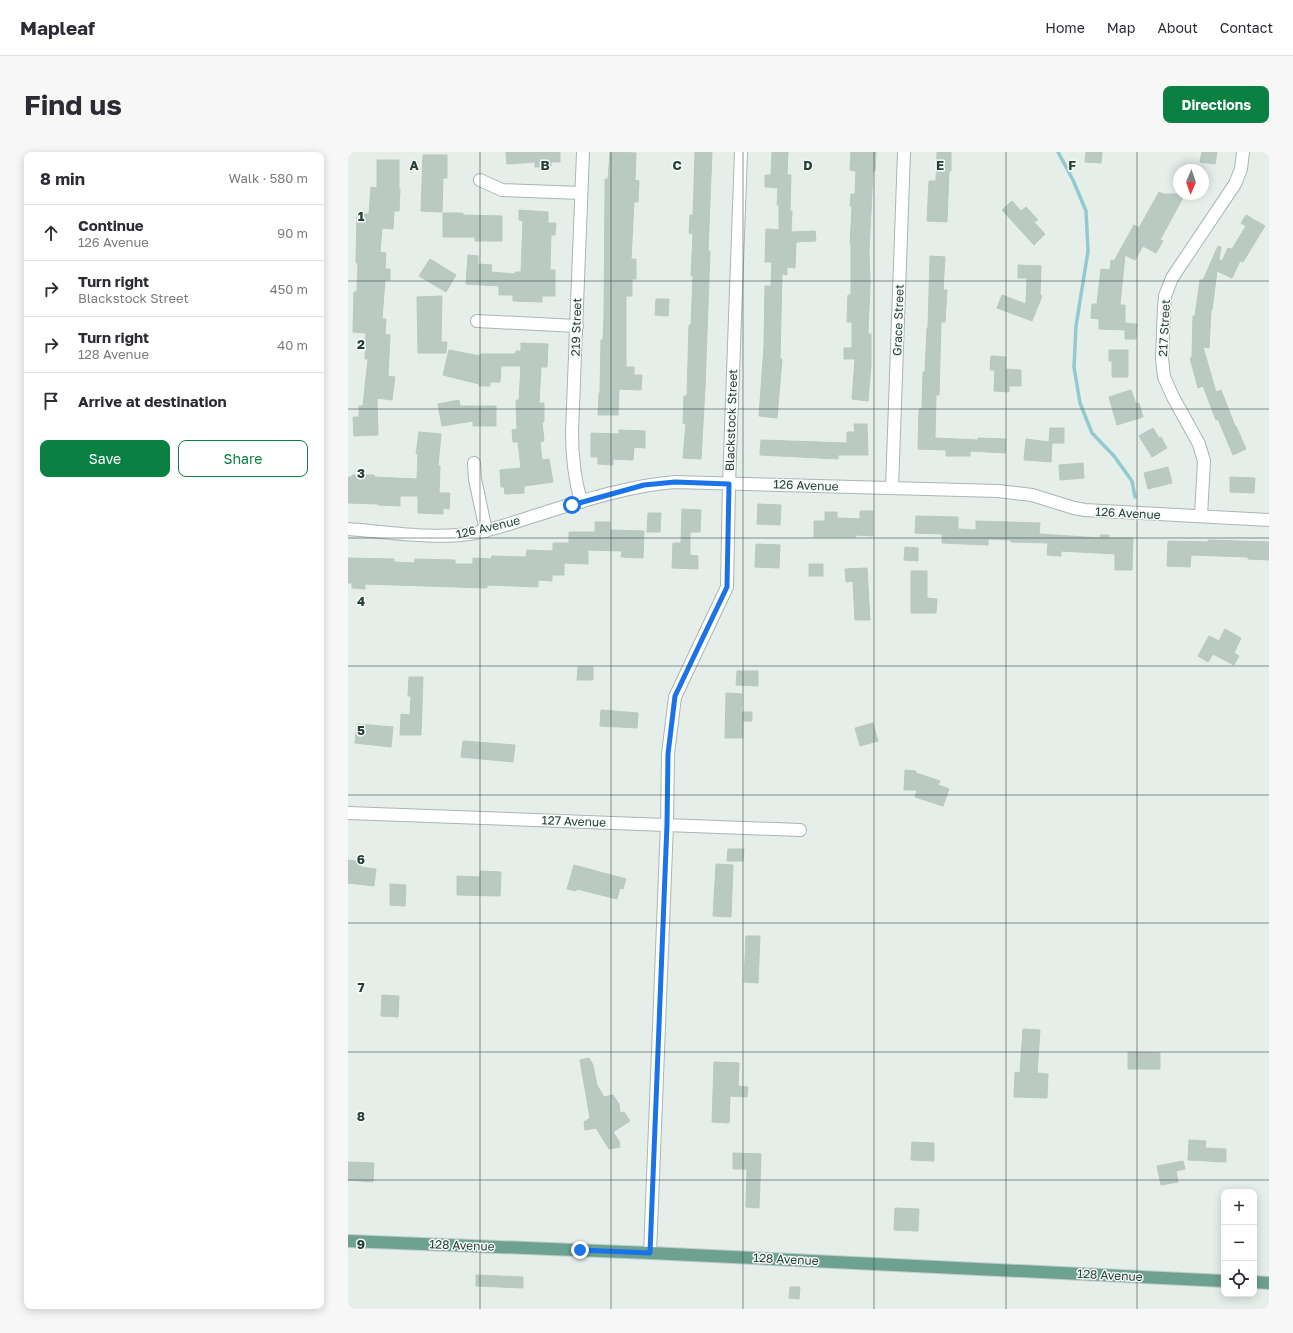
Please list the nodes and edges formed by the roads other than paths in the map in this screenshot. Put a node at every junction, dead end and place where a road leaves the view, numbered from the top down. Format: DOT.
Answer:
graph roads {
  1 [pos="583,152"];
  2 [pos="741,152"];
  3 [pos="904,152"];
  4 [pos="1244,152"];
  5 [pos="480,180"];
  6 [pos="581,193"];
  7 [pos="477,322"];
  8 [pos="576,326"];
  9 [pos="474,463"];
  10 [pos="729,484"];
  11 [pos="892,488"];
  12 [pos="581,502"];
  13 [pos="1201,516"];
  14 [pos="1269,520"];
  15 [pos="348,529"];
  16 [pos="486,530"];
  17 [pos="348,813"];
  18 [pos="667,824"];
  19 [pos="800,830"];
  20 [pos="348,1241"];
  21 [pos="650,1253"];
  22 [pos="1221,1281"];
  23 [pos="1257,1282"];
  24 [pos="1269,1283"];
  1 -- 6 [label="street, 219 Street"];
  2 -- 10 [label="street, Blackstock Street"];
  3 -- 11 [label="street, Grace Street"];
  4 -- 13 [label="street, 217 Street"];
  5 -- 6 [label="street"];
  6 -- 8 [label="street, 219 Street"];
  7 -- 8 [label="street"];
  8 -- 12 [label="street, 219 Street"];
  9 -- 16 [label="street"];
  10 -- 11 [label="street, 126 Avenue"];
  10 -- 12 [label="street, 126 Avenue"];
  10 -- 18 [label="street, Blackstock Street"];
  11 -- 13 [label="street, 126 Avenue"];
  12 -- 16 [label="street, 126 Avenue"];
  13 -- 14 [label="street, 126 Avenue"];
  15 -- 16 [label="street, 126 Avenue"];
  17 -- 18 [label="street, 127 Avenue"];
  18 -- 19 [label="street, 127 Avenue"];
  18 -- 21 [label="street, Blackstock Street"];
  20 -- 21 [label="main road, 128 Avenue"];
  21 -- 22 [label="main road, 128 Avenue"];
  23 -- 24 [label="main road"];
}
